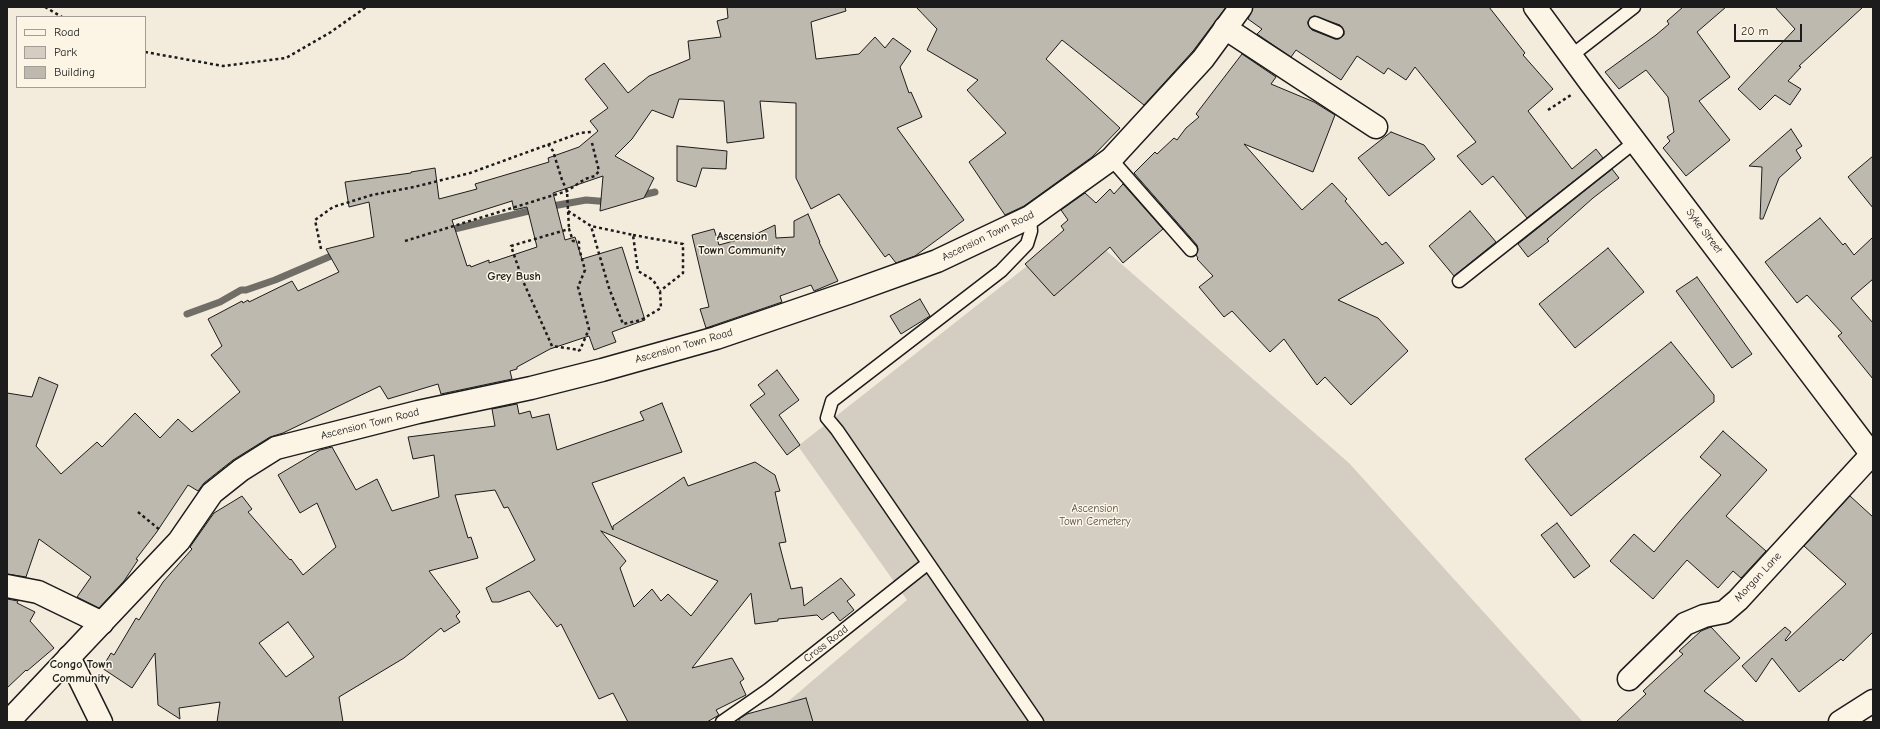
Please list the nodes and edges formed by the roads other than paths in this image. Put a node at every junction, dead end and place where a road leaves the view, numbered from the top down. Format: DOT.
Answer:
graph roads {
  1 [pos="1241,7"];
  2 [pos="1535,7"];
  3 [pos="1634,7"];
  4 [pos="1314,23"];
  5 [pos="1225,28"];
  6 [pos="1337,32"];
  7 [pos="1571,56"];
  8 [pos="1376,127"];
  9 [pos="1636,142"];
  10 [pos="1111,159"];
  11 [pos="1030,217"];
  12 [pos="1191,250"];
  13 [pos="1459,281"];
  14 [pos="1873,454"];
  15 [pos="927,564"];
  16 [pos="7,586"];
  17 [pos="102,623"];
  18 [pos="68,657"];
  19 [pos="1629,679"];
  20 [pos="1873,701"];
  21 [pos="8,722"];
  22 [pos="101,722"];
  23 [pos="722,722"];
  24 [pos="1038,722"];
  25 [pos="1840,722"];
  1 -- 5 [label="main road, Ascension Town Road"];
  2 -- 7 [label="main road, Syke Street"];
  3 -- 7 [label="lane"];
  4 -- 6 [label="lane"];
  5 -- 8 [label="main road"];
  5 -- 10 [label="main road, Ascension Town Road"];
  7 -- 9 [label="main road, Syke Street"];
  9 -- 13 [label="lane"];
  9 -- 14 [label="main road, Syke Street"];
  10 -- 11 [label="main road, Ascension Town Road"];
  10 -- 12 [label="lane"];
  11 -- 15 [label="lane"];
  11 -- 17 [label="main road, Ascension Town Road"];
  14 -- 19 [label="main road, Morgan Lane"];
  15 -- 23 [label="lane, Cross Road"];
  15 -- 24 [label="lane"];
  16 -- 17 [label="main road"];
  17 -- 18 [label="main road, Ascension Town Road"];
  18 -- 21 [label="main road, Ascension Town Road"];
  18 -- 22 [label="main road"];
  20 -- 25 [label="main road"];
}
